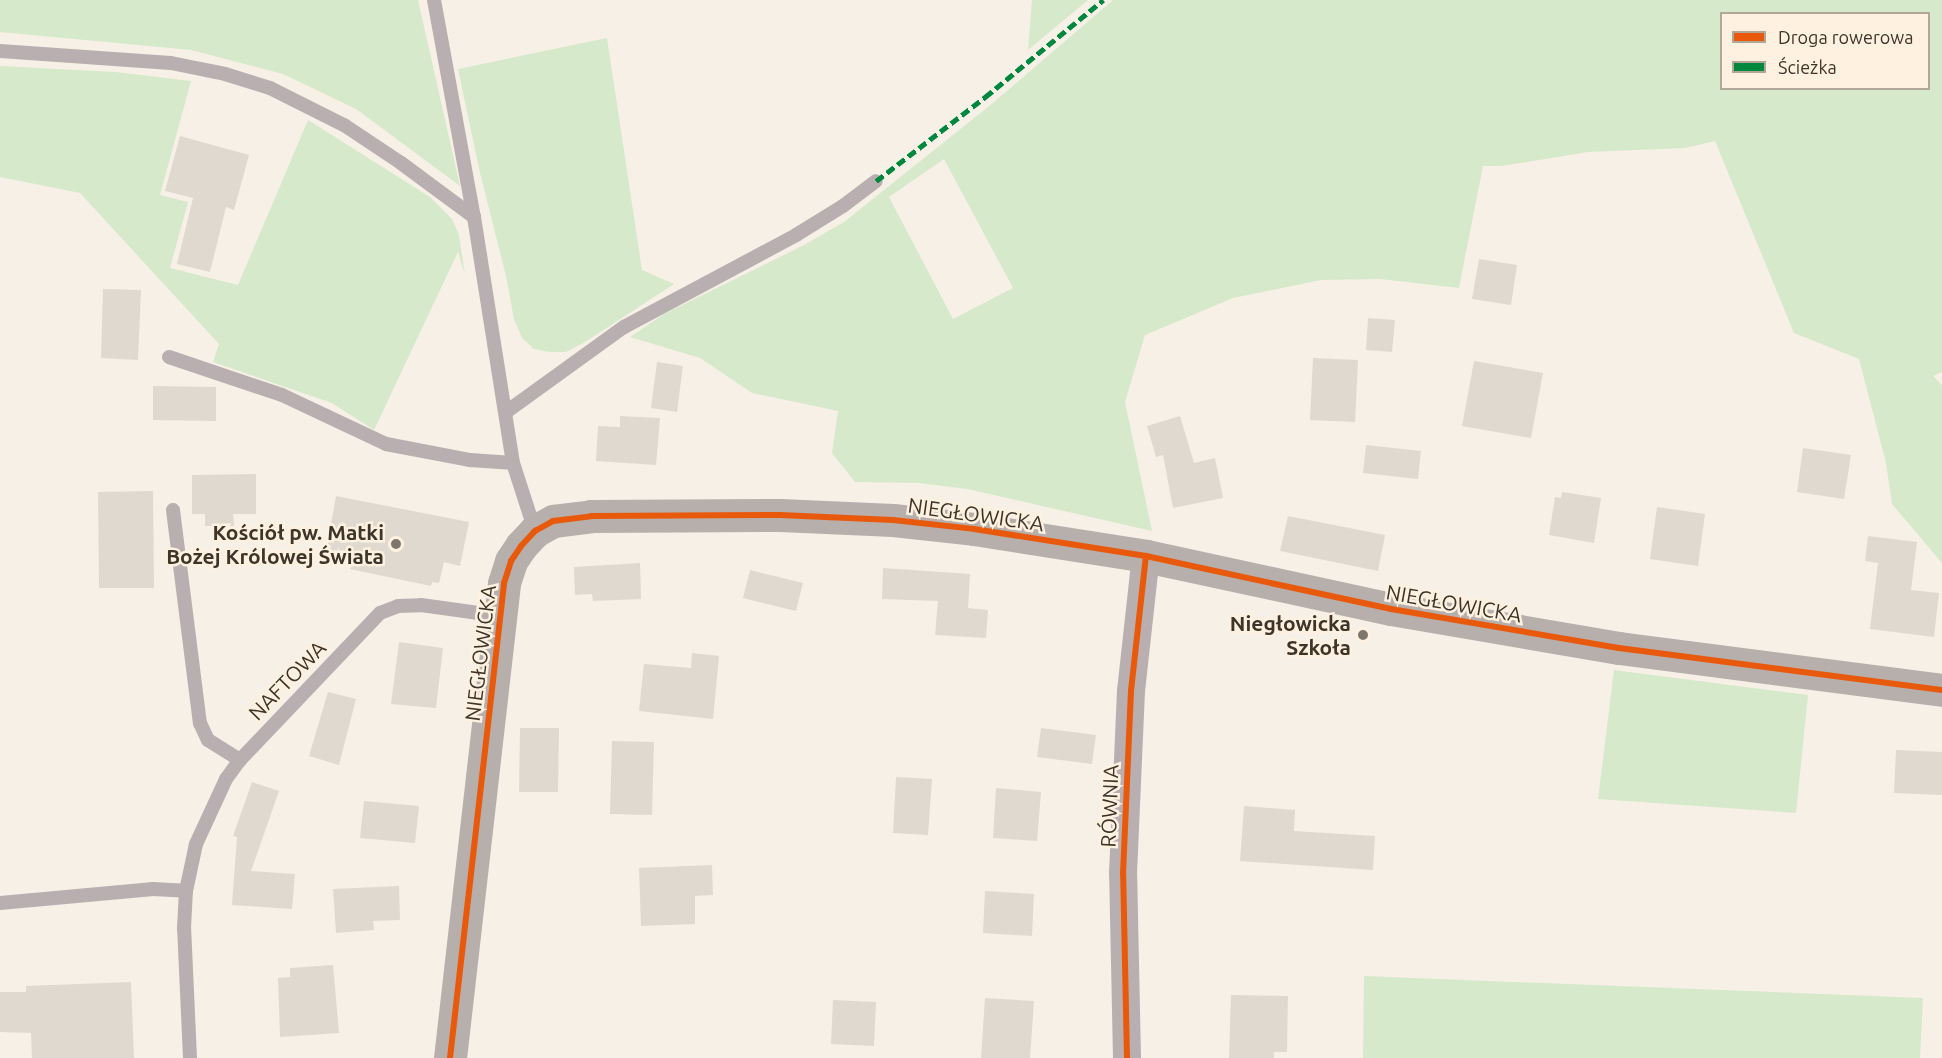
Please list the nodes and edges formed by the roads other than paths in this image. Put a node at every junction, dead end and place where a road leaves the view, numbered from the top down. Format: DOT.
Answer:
graph roads {
  1 [pos="434,0"];
  2 [pos="0,51"];
  3 [pos="876,181"];
  4 [pos="474,217"];
  5 [pos="169,357"];
  6 [pos="506,412"];
  7 [pos="513,463"];
  8 [pos="173,510"];
  9 [pos="535,531"];
  10 [pos="1146,556"];
  11 [pos="500,616"];
  12 [pos="1942,690"];
  13 [pos="240,760"];
  14 [pos="186,891"];
  15 [pos="0,903"];
  16 [pos="190,1058"];
  17 [pos="450,1058"];
  18 [pos="1127,1058"];
  1 -- 4 [label="lane"];
  2 -- 4 [label="lane"];
  3 -- 6 [label="lane"];
  4 -- 6 [label="lane"];
  5 -- 7 [label="lane"];
  6 -- 7 [label="lane"];
  7 -- 9 [label="lane"];
  8 -- 13 [label="lane"];
  9 -- 10 [label="street, NIEGŁOWICKA"];
  9 -- 11 [label="street, NIEGŁOWICKA"];
  10 -- 12 [label="street, NIEGŁOWICKA"];
  10 -- 18 [label="street, RÓWNIA"];
  11 -- 13 [label="lane, NAFTOWA"];
  11 -- 17 [label="street, NIEGŁOWICKA"];
  13 -- 14 [label="lane, NAFTOWA"];
  14 -- 15 [label="lane"];
  14 -- 16 [label="lane, NAFTOWA"];
}
